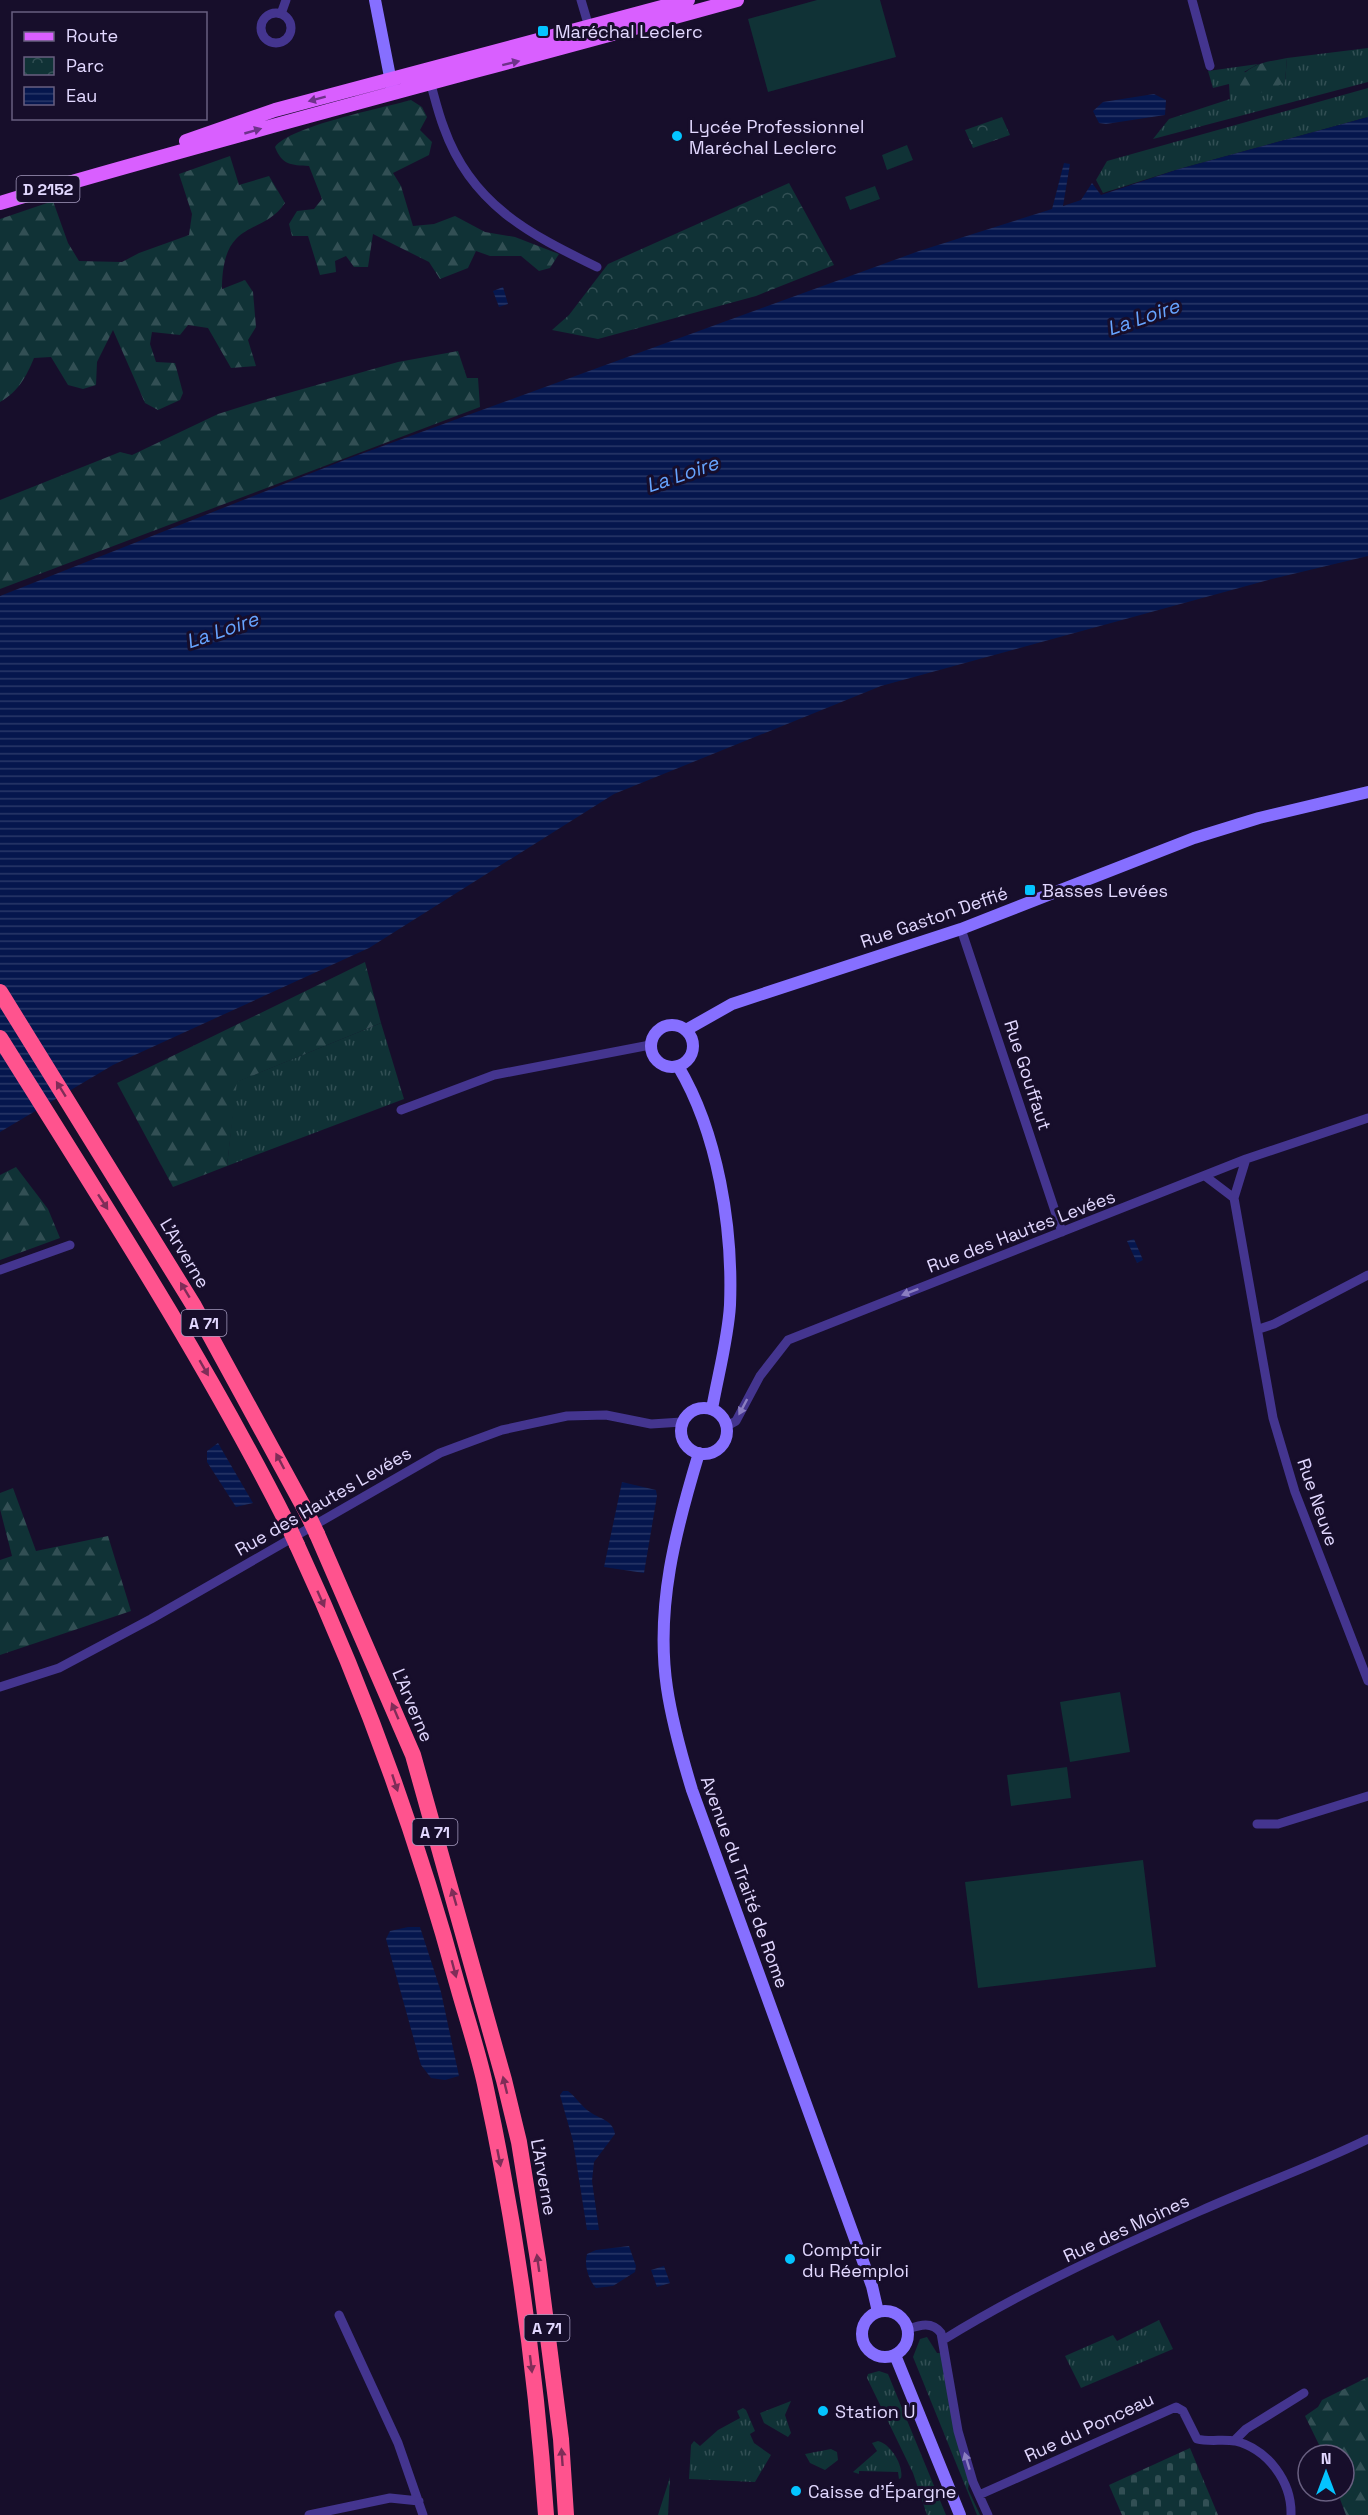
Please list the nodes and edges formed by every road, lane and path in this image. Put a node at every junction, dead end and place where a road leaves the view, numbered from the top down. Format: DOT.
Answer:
graph roads {
  1 [pos="286,0"];
  2 [pos="375,0"];
  3 [pos="581,0"];
  4 [pos="688,0"];
  5 [pos="736,0"];
  6 [pos="1192,0"];
  7 [pos="281,14"];
  8 [pos="589,27"];
  9 [pos="1210,66"];
  10 [pos="429,77"];
  11 [pos="392,86"];
  12 [pos="375,91"];
  13 [pos="0,195"];
  14 [pos="0,203"];
  15 [pos="597,267"];
  16 [pos="1368,792"];
  17 [pos="962,929"];
  18 [pos="0,992"];
  19 [pos="686,1030"];
  20 [pos="0,1038"];
  21 [pos="650,1045"];
  22 [pos="678,1066"];
  23 [pos="401,1110"];
  24 [pos="1368,1118"];
  25 [pos="1246,1159"];
  26 [pos="1205,1176"];
  27 [pos="1234,1198"];
  28 [pos="1062,1232"];
  29 [pos="70,1245"];
  30 [pos="0,1270"];
  31 [pos="1368,1275"];
  32 [pos="1259,1329"];
  33 [pos="712,1409"];
  34 [pos="682,1422"];
  35 [pos="727,1426"];
  36 [pos="699,1453"];
  37 [pos="1368,1681"];
  38 [pos="0,1687"];
  39 [pos="1368,1796"];
  40 [pos="1257,1824"];
  41 [pos="1368,2139"];
  42 [pos="878,2312"];
  43 [pos="339,2315"];
  44 [pos="908,2329"];
  45 [pos="943,2342"];
  46 [pos="895,2355"];
  47 [pos="1304,2393"];
  48 [pos="1234,2441"];
  49 [pos="979,2495"];
  50 [pos="418,2501"];
  51 [pos="309,2515"];
  52 [pos="423,2515"];
  53 [pos="546,2515"];
  54 [pos="566,2515"];
  55 [pos="960,2515"];
  56 [pos="988,2515"];
  57 [pos="1291,2515"];
  1 -- 7 [label="street"];
  2 -- 11 [label="main road"];
  3 -- 8 [label="street"];
  4 -- 8 [label="main road, D 2152"];
  10 -- 5 [label="main road, D 2152, one-way"];
  6 -- 9 [label="street"];
  8 -- 10 [label="main road, D 2152"];
  10 -- 11 [label="main road, D 2152"];
  10 -- 15 [label="street"];
  11 -- 12 [label="main road, D 2152"];
  12 -- 13 [label="main road, D 2152, one-way"];
  14 -- 12 [label="main road, D 2152, one-way"];
  16 -- 17 [label="main road, Rue Gaston Deffié"];
  17 -- 19 [label="main road, Rue Gaston Deffié"];
  17 -- 28 [label="street, Rue Gouffaut"];
  54 -- 18 [label="highway, L'Arverne / A 71, one-way, bridge"];
  19 -- 21 [label="main road"];
  19 -- 22 [label="main road"];
  20 -- 53 [label="highway, A 71, one-way, bridge"];
  21 -- 22 [label="main road"];
  21 -- 23 [label="street"];
  22 -- 33 [label="main road"];
  24 -- 25 [label="street, Rue des Hautes Levées"];
  25 -- 26 [label="street, Rue des Hautes Levées"];
  25 -- 27 [label="street"];
  26 -- 27 [label="street"];
  26 -- 28 [label="street, Rue des Hautes Levées"];
  27 -- 32 [label="street, Rue Neuve"];
  28 -- 35 [label="street, Rue des Hautes Levées, one-way"];
  29 -- 30 [label="street"];
  31 -- 32 [label="street"];
  32 -- 37 [label="street, Rue Neuve"];
  33 -- 34 [label="main road"];
  33 -- 35 [label="main road"];
  34 -- 36 [label="main road"];
  34 -- 38 [label="street, Rue des Hautes Levées"];
  35 -- 36 [label="main road"];
  36 -- 42 [label="main road, Avenue du Traité de Rome"];
  39 -- 40 [label="street"];
  41 -- 45 [label="street, Rue des Moines"];
  42 -- 44 [label="main road"];
  42 -- 46 [label="main road"];
  43 -- 50 [label="street"];
  44 -- 45 [label="street"];
  44 -- 46 [label="main road"];
  49 -- 45 [label="street, one-way"];
  46 -- 55 [label="main road"];
  47 -- 48 [label="street"];
  48 -- 49 [label="street, Rue du Ponceau"];
  48 -- 57 [label="street, Rue du Ponceau"];
  49 -- 56 [label="street"];
  50 -- 51 [label="street"];
  50 -- 52 [label="street"];
}
